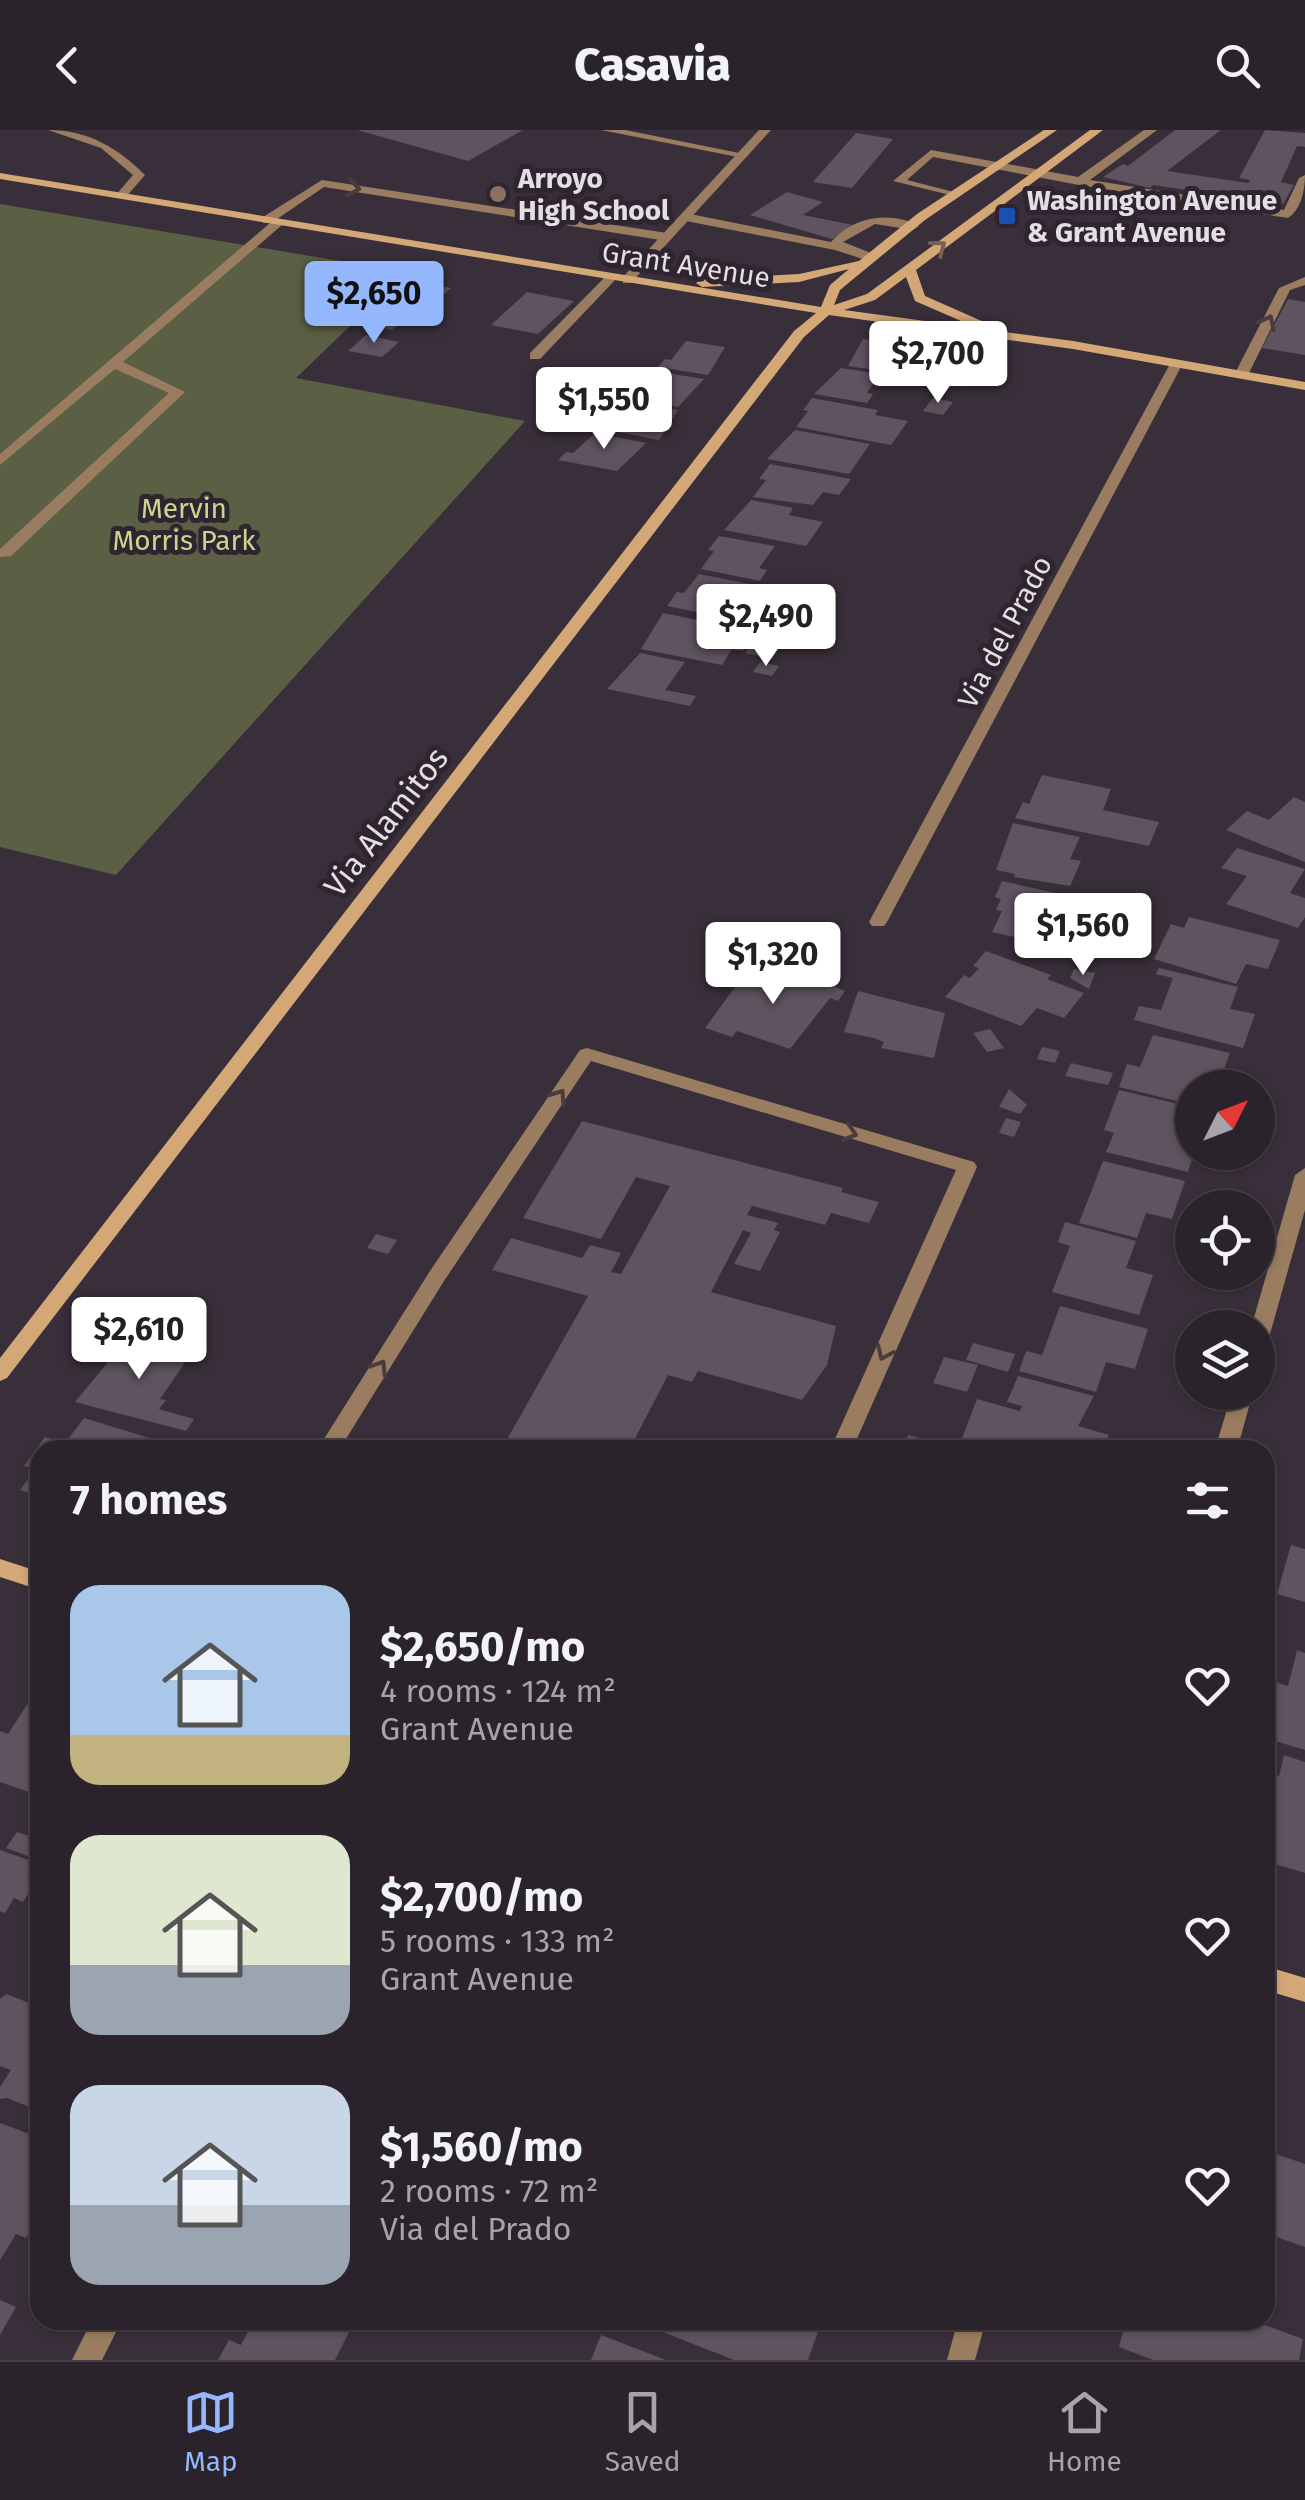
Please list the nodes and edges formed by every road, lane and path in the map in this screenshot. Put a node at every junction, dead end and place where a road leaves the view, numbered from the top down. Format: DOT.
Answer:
graph roads {
  1 [pos="54,130"];
  2 [pos="606,130"];
  3 [pos="766,130"];
  4 [pos="1051,130"];
  5 [pos="1097,130"];
  6 [pos="1151,130"];
  7 [pos="742,155"];
  8 [pos="997,165"];
  9 [pos="1038,174"];
  10 [pos="0,176"];
  11 [pos="1305,178"];
  12 [pos="1080,182"];
  13 [pos="954,195"];
  14 [pos="121,196"];
  15 [pos="685,218"];
  16 [pos="272,221"];
  17 [pos="913,226"];
  18 [pos="667,237"];
  19 [pos="838,247"];
  20 [pos="872,258"];
  21 [pos="910,270"];
  22 [pos="611,278"];
  23 [pos="627,280"];
  24 [pos="1305,281"];
  25 [pos="654,285"];
  26 [pos="825,312"];
  27 [pos="1010,337"];
  28 [pos="535,356"];
  29 [pos="116,364"];
  30 [pos="1176,365"];
  31 [pos="1240,376"];
  32 [pos="1305,386"];
  33 [pos="0,461"];
  34 [pos="0,553"];
  35 [pos="878,922"];
  36 [pos="1305,1175"];
  37 [pos="1267,1310"];
  38 [pos="0,1372"];
  39 [pos="1238,1410"];
  40 [pos="334,1440"];
  41 [pos="845,1440"];
  42 [pos="1229,1440"];
  43 [pos="0,1568"];
  44 [pos="30,1578"];
  45 [pos="1275,1981"];
  46 [pos="1305,1990"];
  47 [pos="102,2330"];
  48 [pos="969,2330"];
  49 [pos="86,2360"];
  50 [pos="960,2360"];
  1 -- 14 [label="street"];
  2 -- 7 [label="street"];
  3 -- 7 [label="street"];
  4 -- 8 [label="main road, Via Alamitos"];
  5 -- 9 [label="main road"];
  6 -- 12 [label="street"];
  7 -- 15 [label="street"];
  8 -- 9 [label="street"];
  8 -- 13 [label="main road, Via Alamitos"];
  8 -- 13 [label="street"];
  9 -- 12 [label="street"];
  21 -- 9 [label="main road, one-way"];
  10 -- 14 [label="main road, Grant Avenue"];
  11 -- 12 [label="street"];
  13 -- 17 [label="main road, Via Alamitos"];
  14 -- 16 [label="main road, Grant Avenue"];
  15 -- 18 [label="street"];
  15 -- 19 [label="street"];
  16 -- 18 [label="street, one-way"];
  16 -- 22 [label="main road, Grant Avenue"];
  16 -- 29 [label="street"];
  17 -- 19 [label="street"];
  17 -- 20 [label="main road, Via Alamitos"];
  18 -- 23 [label="street"];
  19 -- 20 [label="street"];
  20 -- 25 [label="main road"];
  20 -- 26 [label="main road, Via Alamitos"];
  21 -- 26 [label="main road"];
  21 -- 27 [label="main road"];
  22 -- 23 [label="main road, Grant Avenue"];
  22 -- 28 [label="street"];
  23 -- 25 [label="main road, Grant Avenue"];
  31 -- 24 [label="street, one-way"];
  25 -- 26 [label="main road, Grant Avenue"];
  26 -- 27 [label="main road, Grant Avenue"];
  26 -- 38 [label="main road, Via Alamitos"];
  27 -- 30 [label="main road, Grant Avenue"];
  29 -- 33 [label="street"];
  29 -- 34 [label="street"];
  30 -- 31 [label="main road, Grant Avenue"];
  30 -- 35 [label="street, Via del Prado"];
  31 -- 32 [label="main road, Grant Avenue"];
  36 -- 37 [label="street"];
  39 -- 42 [label="street"];
  40 -- 41 [label="street, one-way"];
  43 -- 44 [label="main road"];
  45 -- 46 [label="main road"];
  47 -- 49 [label="street"];
  48 -- 50 [label="street"];
}
